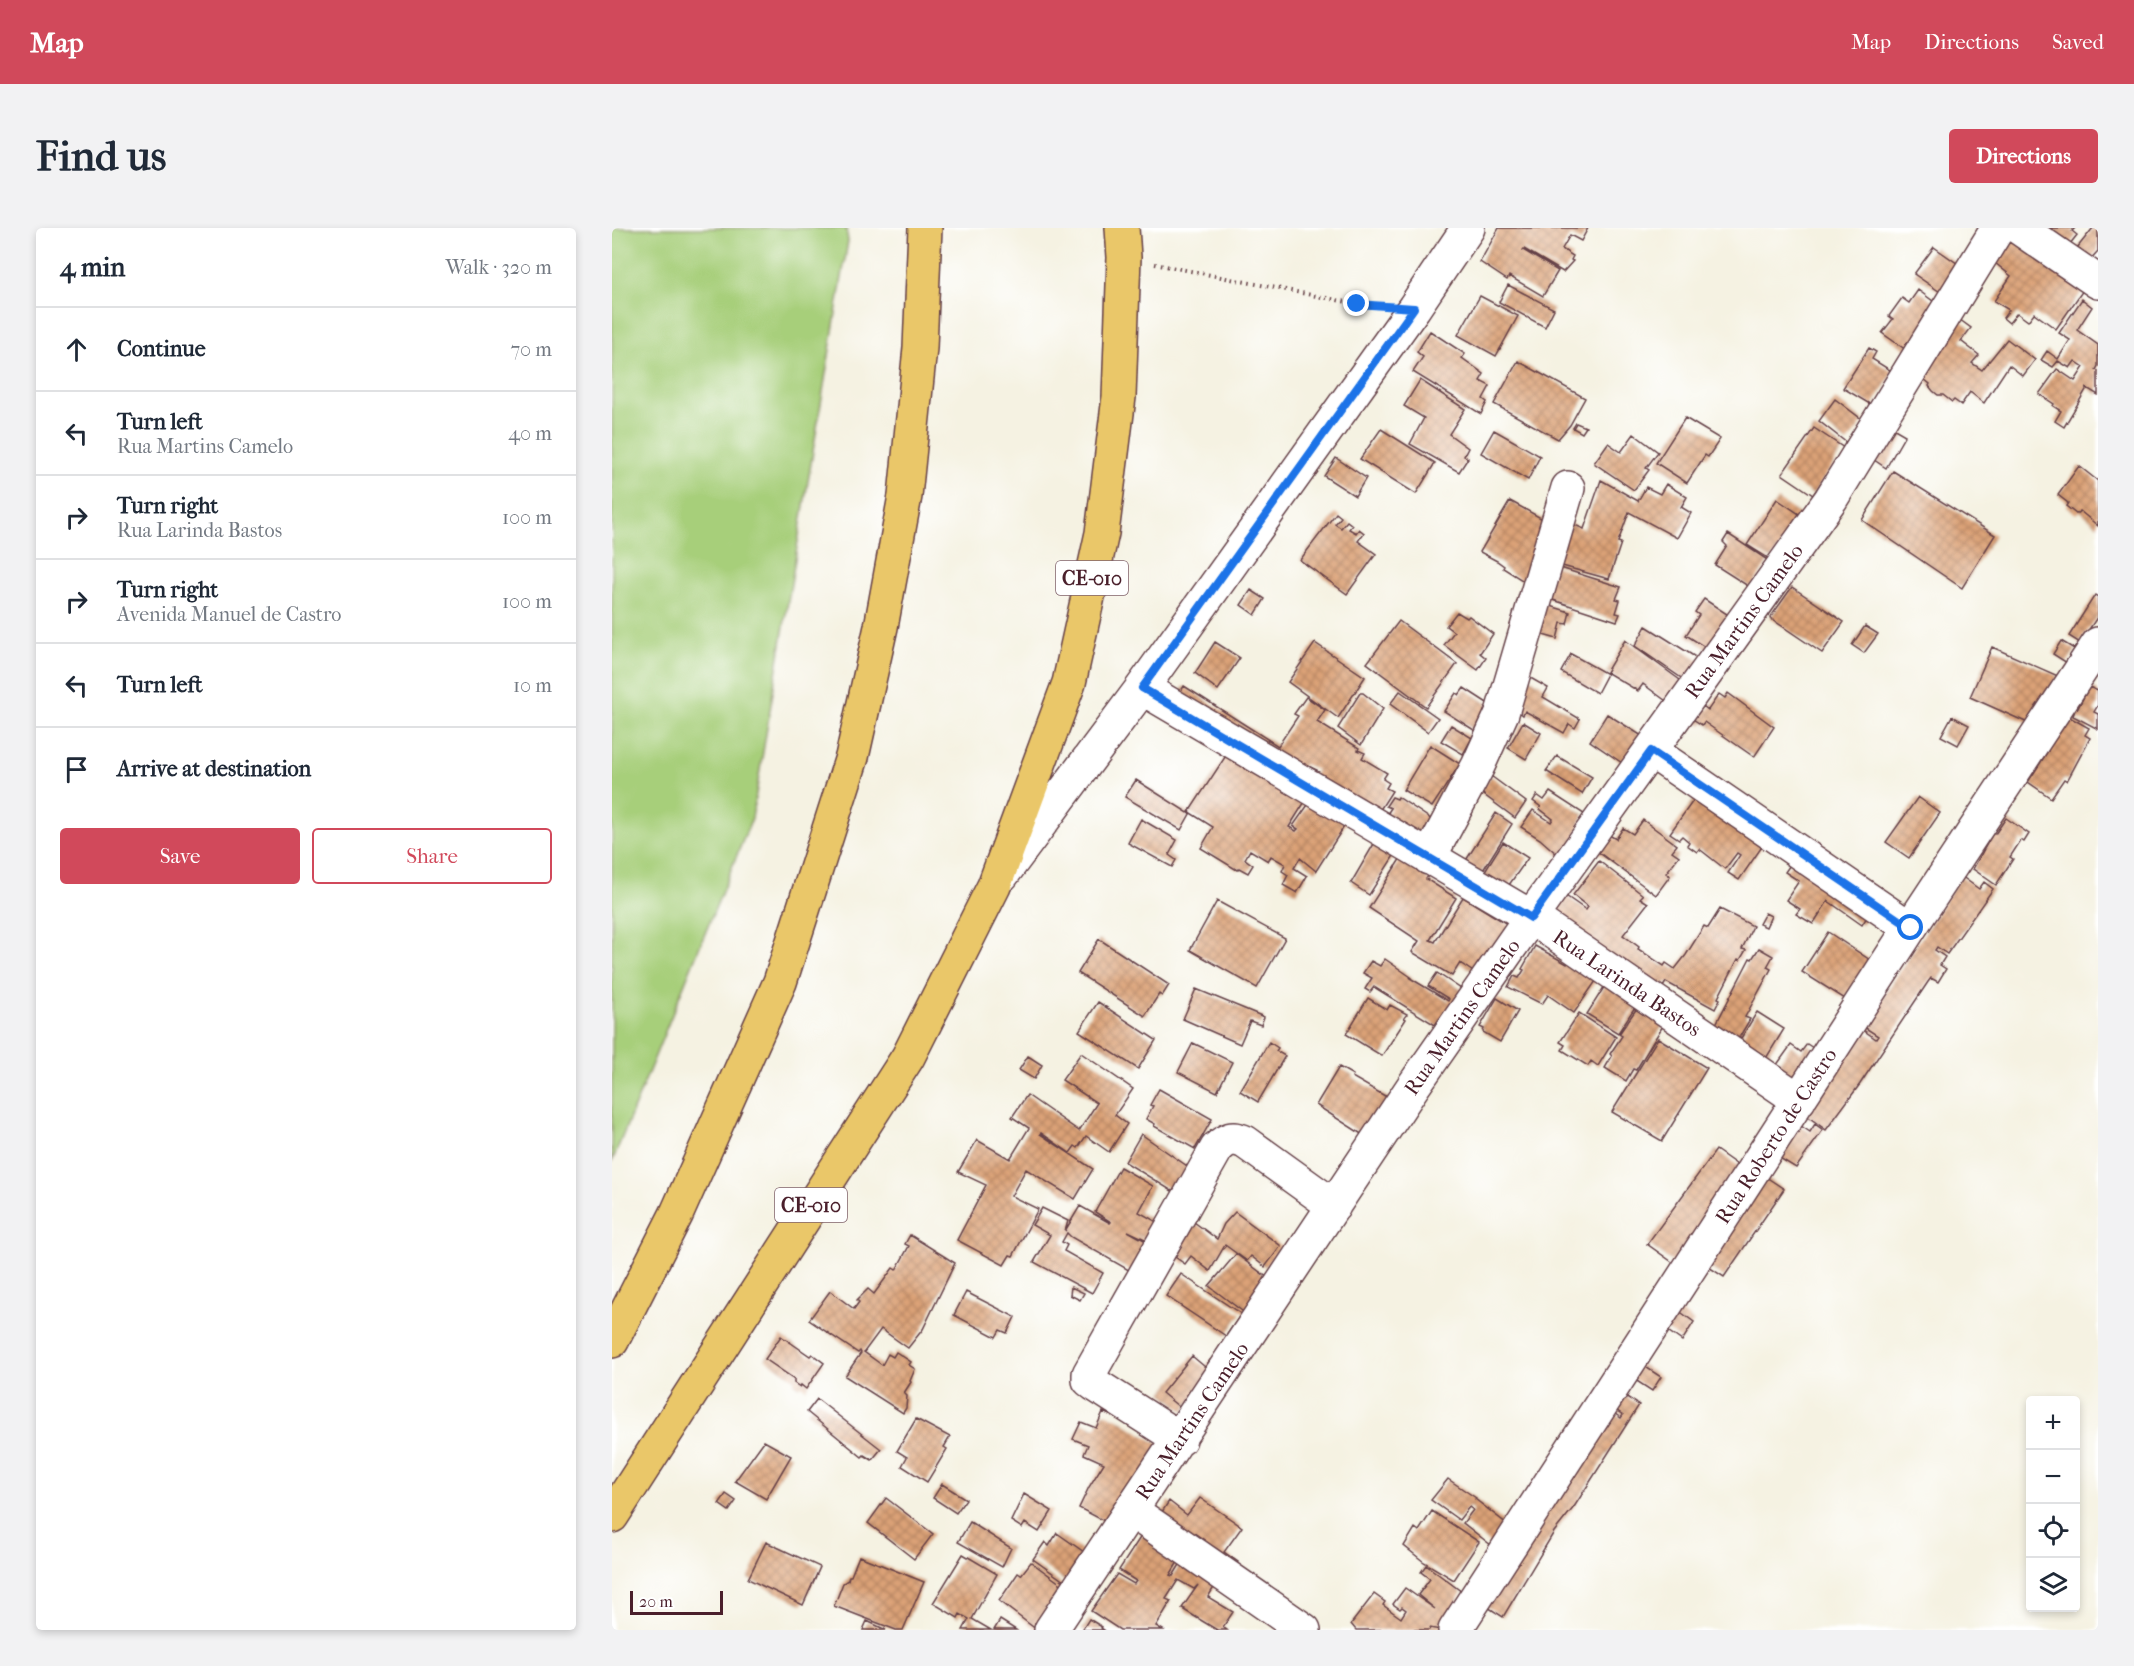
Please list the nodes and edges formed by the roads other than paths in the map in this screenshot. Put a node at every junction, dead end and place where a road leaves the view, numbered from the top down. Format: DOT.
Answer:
graph roads {
  1 [pos="924,228"];
  2 [pos="1122,228"];
  3 [pos="1468,228"];
  4 [pos="1998,228"];
  5 [pos="2019,228"];
  6 [pos="2098,282"];
  7 [pos="1568,488"];
  8 [pos="2098,644"];
  9 [pos="1142,688"];
  10 [pos="1651,751"];
  11 [pos="1429,858"];
  12 [pos="994,886"];
  13 [pos="1531,918"];
  14 [pos="1911,928"];
  15 [pos="1799,1100"];
  16 [pos="1334,1206"];
  17 [pos="612,1341"];
  18 [pos="1180,1439"];
  19 [pos="1132,1511"];
  20 [pos="612,1515"];
  21 [pos="1051,1630"];
  22 [pos="1304,1630"];
  23 [pos="1455,1630"];
  1 -- 17 [label="highway"];
  2 -- 12 [label="highway, CE-010"];
  3 -- 9 [label="street"];
  4 -- 10 [label="street, Rua Martins Camelo"];
  5 -- 6 [label="street"];
  7 -- 11 [label="street"];
  8 -- 14 [label="street, Rua Roberto de Castro"];
  9 -- 11 [label="street, Rua Larinda Bastos"];
  9 -- 12 [label="street"];
  10 -- 13 [label="street, Rua Martins Camelo"];
  10 -- 14 [label="street"];
  11 -- 13 [label="street, Rua Larinda Bastos"];
  12 -- 20 [label="highway, CE-010"];
  13 -- 15 [label="street, Rua Larinda Bastos"];
  13 -- 16 [label="street, Rua Martins Camelo"];
  14 -- 15 [label="street, Rua Roberto de Castro"];
  15 -- 23 [label="street, Rua Roberto de Castro"];
  16 -- 18 [label="street, Rua Martins Camelo"];
  16 -- 18 [label="street"];
  18 -- 19 [label="street, Rua Martins Camelo"];
  19 -- 21 [label="street, Rua Martins Camelo"];
  19 -- 22 [label="street"];
}
